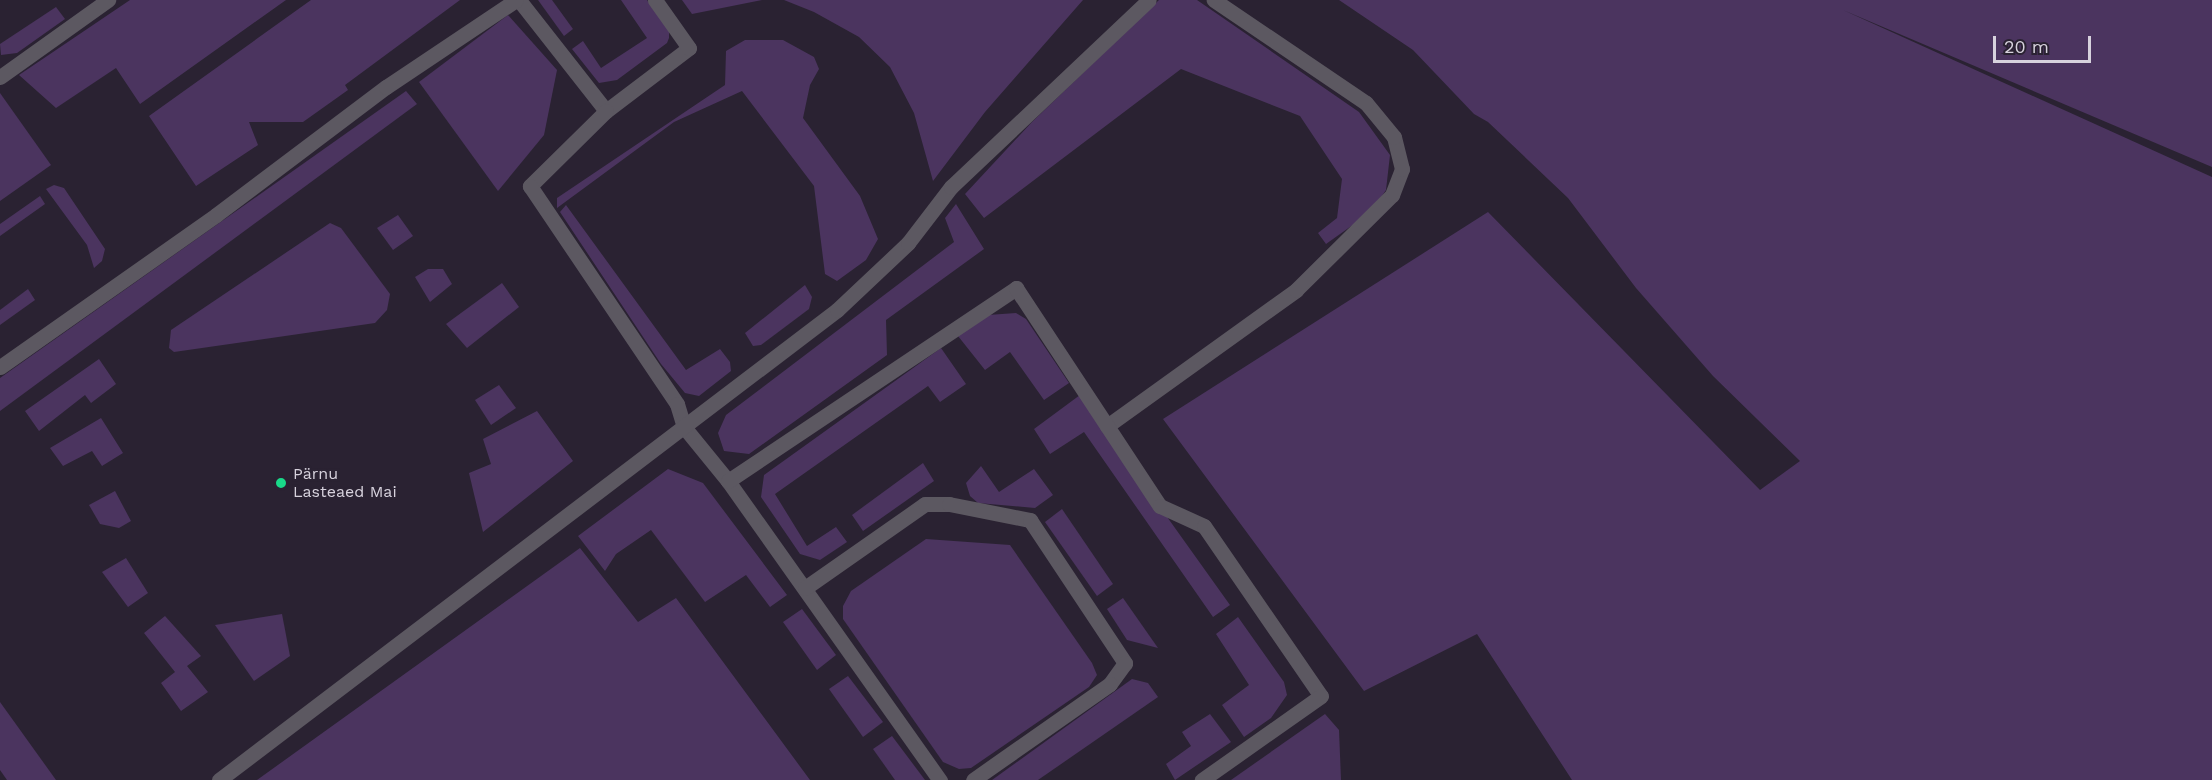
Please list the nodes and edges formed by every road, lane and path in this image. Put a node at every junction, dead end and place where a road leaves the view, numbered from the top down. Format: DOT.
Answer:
graph roads {
  1 [pos="108,0"];
  2 [pos="517,0"];
  3 [pos="655,0"];
  4 [pos="1149,0"];
  5 [pos="1214,0"];
  6 [pos="0,76"];
  7 [pos="606,111"];
  8 [pos="0,367"];
  9 [pos="1107,426"];
  10 [pos="684,428"];
  11 [pos="728,481"];
  12 [pos="805,588"];
  13 [pos="219,780"];
  14 [pos="940,780"];
  15 [pos="973,780"];
  16 [pos="1202,780"];
  1 -- 6 [label="street"];
  2 -- 7 [label="street"];
  2 -- 8 [label="street"];
  3 -- 7 [label="street"];
  4 -- 10 [label="street"];
  5 -- 9 [label="street"];
  7 -- 10 [label="street"];
  9 -- 11 [label="street"];
  9 -- 16 [label="street"];
  10 -- 11 [label="street"];
  10 -- 13 [label="street"];
  11 -- 12 [label="street"];
  12 -- 14 [label="street"];
  12 -- 15 [label="street"];
}
